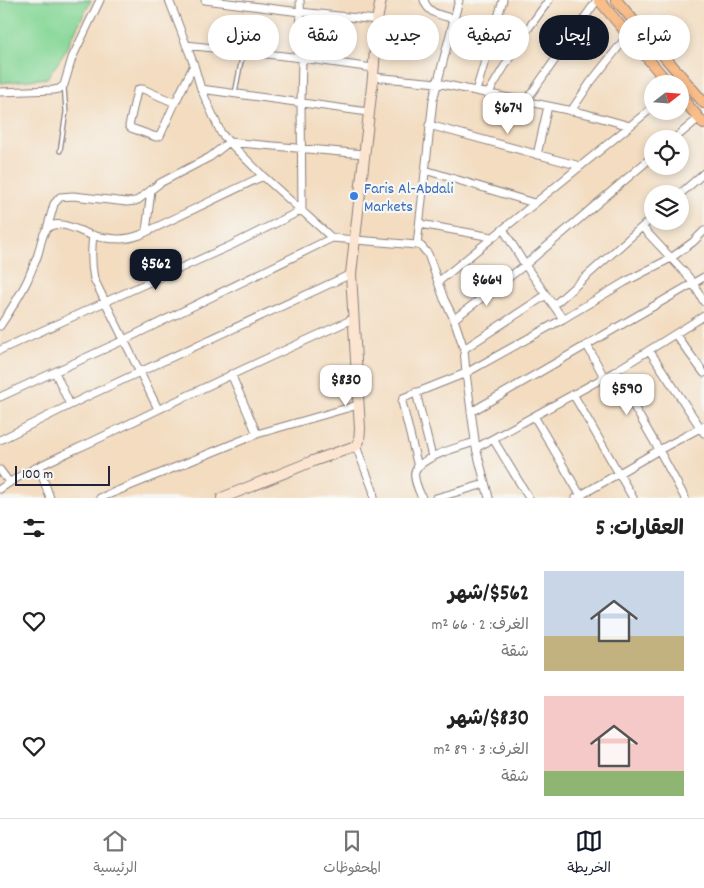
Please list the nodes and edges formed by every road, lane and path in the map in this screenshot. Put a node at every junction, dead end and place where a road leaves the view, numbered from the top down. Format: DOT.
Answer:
graph roads {
  1 [pos="100,0"];
  2 [pos="169,0"];
  3 [pos="205,0"];
  4 [pos="300,0"];
  5 [pos="381,0"];
  6 [pos="424,0"];
  7 [pos="459,0"];
  8 [pos="503,0"];
  9 [pos="549,0"];
  10 [pos="598,0"];
  11 [pos="621,3"];
  12 [pos="300,12"];
  13 [pos="300,15"];
  14 [pos="378,15"];
  15 [pos="455,15"];
  16 [pos="631,15"];
  17 [pos="449,17"];
  18 [pos="367,19"];
  19 [pos="619,24"];
  20 [pos="449,38"];
  21 [pos="186,45"];
  22 [pos="619,46"];
  23 [pos="208,47"];
  24 [pos="242,60"];
  25 [pos="302,60"];
  26 [pos="312,60"];
  27 [pos="374,60"];
  28 [pos="649,60"];
  29 [pos="664,60"];
  30 [pos="668,60"];
  31 [pos="194,65"];
  32 [pos="654,66"];
  33 [pos="373,72"];
  34 [pos="662,75"];
  35 [pos="680,75"];
  36 [pos="437,83"];
  37 [pos="64,85"];
  38 [pos="689,85"];
  39 [pos="201,89"];
  40 [pos="476,91"];
  41 [pos="0,92"];
  42 [pos="235,93"];
  43 [pos="488,94"];
  44 [pos="526,101"];
  45 [pos="175,103"];
  46 [pos="301,103"];
  47 [pos="704,103"];
  48 [pos="548,106"];
  49 [pos="689,107"];
  50 [pos="571,111"];
  51 [pos="368,112"];
  52 [pos="644,115"];
  53 [pos="701,121"];
  54 [pos="429,126"];
  55 [pos="630,126"];
  56 [pos="688,130"];
  57 [pos="229,142"];
  58 [pos="301,149"];
  59 [pos="60,151"];
  60 [pos="364,154"];
  61 [pos="537,155"];
  62 [pos="644,164"];
  63 [pos="580,166"];
  64 [pos="425,170"];
  65 [pos="704,173"];
  66 [pos="263,176"];
  67 [pos="689,186"];
  68 [pos="151,189"];
  69 [pos="534,203"];
  70 [pos="302,210"];
  71 [pos="420,224"];
  72 [pos="642,227"];
  73 [pos="47,228"];
  74 [pos="503,229"];
  75 [pos="704,231"];
  76 [pos="146,232"];
  77 [pos="94,235"];
  78 [pos="492,237"];
  79 [pos="332,238"];
  80 [pos="355,240"];
  81 [pos="418,245"];
  82 [pos="671,258"];
  83 [pos="525,265"];
  84 [pos="351,274"];
  85 [pos="704,277"];
  86 [pos="438,282"];
  87 [pos="693,283"];
  88 [pos="546,294"];
  89 [pos="105,302"];
  90 [pos="704,302"];
  91 [pos="554,306"];
  92 [pos="704,316"];
  93 [pos="353,319"];
  94 [pos="454,319"];
  95 [pos="563,319"];
  96 [pos="0,326"];
  97 [pos="675,334"];
  98 [pos="124,340"];
  99 [pos="587,345"];
  100 [pos="464,349"];
  101 [pos="0,350"];
  102 [pos="649,350"];
  103 [pos="701,362"];
  104 [pos="55,372"];
  105 [pos="140,372"];
  106 [pos="614,372"];
  107 [pos="466,373"];
  108 [pos="704,373"];
  109 [pos="231,374"];
  110 [pos="604,377"];
  111 [pos="416,392"];
  112 [pos="573,394"];
  113 [pos="0,397"];
  114 [pos="70,405"];
  115 [pos="358,405"];
  116 [pos="158,409"];
  117 [pos="471,412"];
  118 [pos="534,416"];
  119 [pos="703,429"];
  120 [pos="256,434"];
  121 [pos="492,439"];
  122 [pos="0,440"];
  123 [pos="475,445"];
  124 [pos="356,446"];
  125 [pos="659,450"];
  126 [pos="432,457"];
  127 [pos="39,467"];
  128 [pos="418,467"];
  129 [pos="0,470"];
  130 [pos="620,474"];
  131 [pos="9,482"];
  132 [pos="485,484"];
  133 [pos="0,489"];
  134 [pos="579,497"];
  135 [pos="50,498"];
  136 [pos="100,498"];
  137 [pos="222,498"];
  138 [pos="374,498"];
  139 [pos="422,498"];
  140 [pos="436,498"];
  141 [pos="489,498"];
  142 [pos="529,498"];
  143 [pos="633,498"];
  144 [pos="685,498"];
  1 -- 37 [label="street"];
  2 -- 21 [label="street"];
  3 -- 12 [label="street"];
  4 -- 12 [label="street"];
  5 -- 14 [label="street"];
  6 -- 17 [label="street"];
  7 -- 15 [label="street"];
  8 -- 40 [label="street"];
  9 -- 43 [label="street"];
  10 -- 19 [label="main road"];
  10 -- 44 [label="street"];
  11 -- 16 [label="main road"];
  12 -- 13 [label="street"];
  12 -- 18 [label="street"];
  20 -- 36 [label="street"];
  21 -- 23 [label="street"];
  21 -- 31 [label="street"];
  22 -- 50 [label="street"];
  24 -- 42 [label="lane"];
  25 -- 46 [label="street"];
  26 -- 33 [label="street"];
  27 -- 33 [label="street"];
  28 -- 32 [label="main road"];
  29 -- 32 [label="main road"];
  30 -- 35 [label="main road"];
  31 -- 39 [label="street"];
  31 -- 45 [label="street"];
  32 -- 34 [label="main road"];
  33 -- 36 [label="street"];
  33 -- 51 [label="street"];
  36 -- 40 [label="street"];
  36 -- 54 [label="street"];
  37 -- 41 [label="street"];
  37 -- 59 [label="lane"];
  38 -- 47 [label="main road"];
  39 -- 42 [label="street"];
  39 -- 57 [label="street"];
  40 -- 43 [label="street"];
  42 -- 46 [label="street"];
  43 -- 44 [label="street"];
  44 -- 48 [label="street"];
  45 -- 45 [label="street"];
  46 -- 51 [label="street"];
  46 -- 58 [label="street"];
  48 -- 50 [label="street"];
  48 -- 61 [label="street"];
  49 -- 53 [label="main road"];
  50 -- 55 [label="street"];
  51 -- 60 [label="street"];
  52 -- 55 [label="street"];
  53 -- 56 [label="street"];
  54 -- 61 [label="street"];
  54 -- 64 [label="street"];
  55 -- 63 [label="street"];
  57 -- 58 [label="street"];
  57 -- 66 [label="street"];
  57 -- 68 [label="street"];
  58 -- 60 [label="street"];
  58 -- 70 [label="street"];
  60 -- 80 [label="street"];
  61 -- 63 [label="street"];
  62 -- 83 [label="street"];
  63 -- 69 [label="street"];
  64 -- 69 [label="street"];
  64 -- 71 [label="street"];
  65 -- 67 [label="street"];
  66 -- 70 [label="street"];
  66 -- 76 [label="street"];
  68 -- 73 [label="street"];
  68 -- 76 [label="street"];
  69 -- 74 [label="street"];
  70 -- 79 [label="street"];
  70 -- 89 [label="street"];
  71 -- 78 [label="street"];
  71 -- 81 [label="street"];
  72 -- 82 [label="street"];
  72 -- 91 [label="street"];
  73 -- 77 [label="street"];
  73 -- 96 [label="street"];
  74 -- 78 [label="street"];
  74 -- 83 [label="street"];
  75 -- 82 [label="street"];
  76 -- 77 [label="street"];
  77 -- 89 [label="street"];
  78 -- 86 [label="street"];
  79 -- 80 [label="street"];
  79 -- 98 [label="street"];
  80 -- 81 [label="street"];
  80 -- 84 [label="street"];
  81 -- 86 [label="street"];
  82 -- 87 [label="street"];
  82 -- 95 [label="street"];
  83 -- 88 [label="street"];
  83 -- 94 [label="street"];
  84 -- 93 [label="street"];
  84 -- 105 [label="street"];
  85 -- 87 [label="street"];
  86 -- 94 [label="street"];
  87 -- 90 [label="street"];
  87 -- 99 [label="street"];
  88 -- 91 [label="street"];
  88 -- 100 [label="street"];
  89 -- 98 [label="street"];
  89 -- 101 [label="street"];
  91 -- 95 [label="street"];
  92 -- 97 [label="street"];
  93 -- 109 [label="street"];
  93 -- 115 [label="street"];
  94 -- 100 [label="street"];
  95 -- 107 [label="street"];
  97 -- 102 [label="street"];
  97 -- 103 [label="street"];
  98 -- 104 [label="street"];
  98 -- 105 [label="street"];
  99 -- 110 [label="street"];
  99 -- 117 [label="street"];
  100 -- 107 [label="street"];
  102 -- 106 [label="street"];
  102 -- 119 [label="street"];
  103 -- 108 [label="street"];
  104 -- 113 [label="street"];
  104 -- 114 [label="street"];
  105 -- 114 [label="street"];
  105 -- 116 [label="street"];
  106 -- 110 [label="street"];
  106 -- 125 [label="street"];
  107 -- 111 [label="street"];
  107 -- 117 [label="street"];
  109 -- 116 [label="street"];
  109 -- 120 [label="street"];
  110 -- 112 [label="street"];
  111 -- 126 [label="street"];
  111 -- 128 [label="street"];
  112 -- 118 [label="street"];
  112 -- 130 [label="street"];
  114 -- 122 [label="street"];
  115 -- 120 [label="street"];
  115 -- 124 [label="street"];
  116 -- 127 [label="street"];
  117 -- 123 [label="street"];
  118 -- 121 [label="street"];
  118 -- 134 [label="street"];
  119 -- 125 [label="street"];
  120 -- 136 [label="street"];
  121 -- 123 [label="street"];
  121 -- 142 [label="street"];
  123 -- 126 [label="street"];
  123 -- 132 [label="street"];
  124 -- 137 [label="street"];
  124 -- 138 [label="street"];
  125 -- 130 [label="street"];
  125 -- 144 [label="street"];
  126 -- 128 [label="street"];
  127 -- 131 [label="street"];
  127 -- 135 [label="street"];
  128 -- 139 [label="street"];
  129 -- 131 [label="street"];
  130 -- 134 [label="street"];
  130 -- 143 [label="street"];
  131 -- 133 [label="street"];
  132 -- 140 [label="street"];
  132 -- 141 [label="street"];
}
